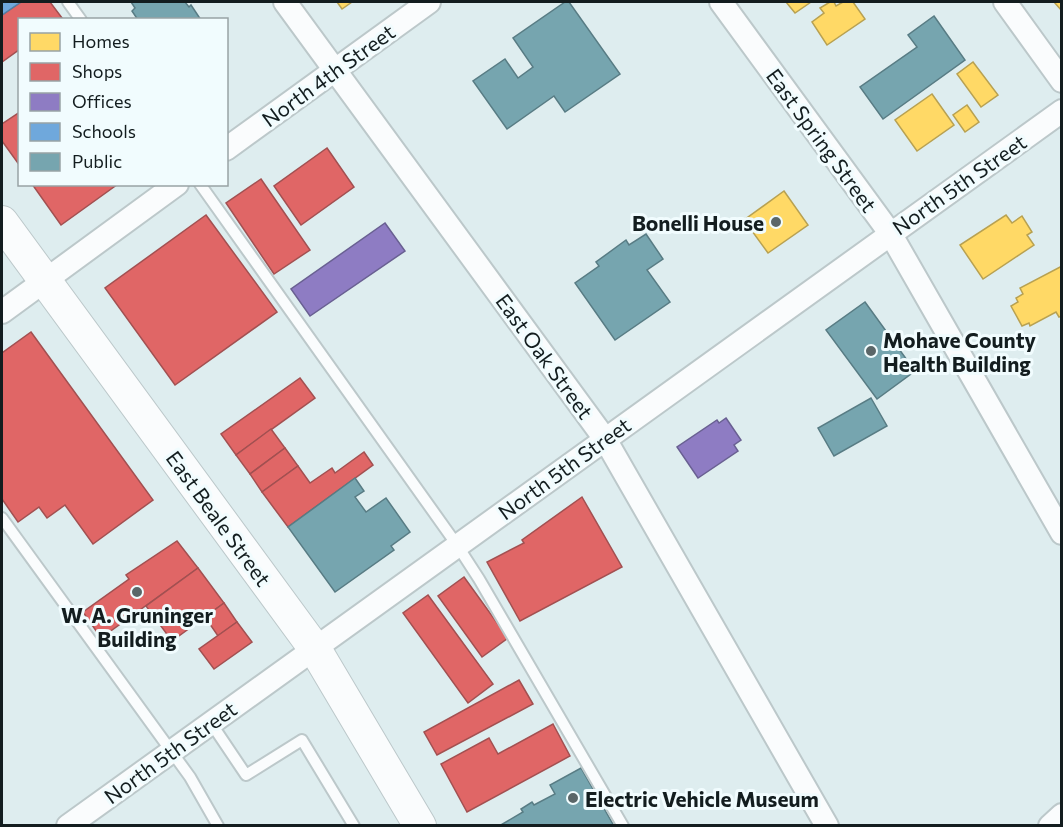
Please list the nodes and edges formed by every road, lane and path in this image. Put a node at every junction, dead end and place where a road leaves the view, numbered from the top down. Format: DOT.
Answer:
graph roads {
  1 [pos="68,2"];
  2 [pos="285,2"];
  3 [pos="429,2"];
  4 [pos="720,2"];
  5 [pos="1005,2"];
  6 [pos="80,18"];
  7 [pos="335,70"];
  8 [pos="1062,81"];
  9 [pos="1062,111"];
  10 [pos="228,148"];
  11 [pos="174,186"];
  12 [pos="201,186"];
  13 [pos="2,222"];
  14 [pos="891,233"];
  15 [pos="44,281"];
  16 [pos="2,312"];
  17 [pos="605,439"];
  18 [pos="2,518"];
  19 [pos="1062,533"];
  20 [pos="457,545"];
  21 [pos="315,649"];
  22 [pos="211,723"];
  23 [pos="171,751"];
  24 [pos="1062,815"];
  25 [pos="68,825"];
  26 [pos="218,825"];
  27 [pos="354,825"];
  28 [pos="420,825"];
  29 [pos="623,825"];
  30 [pos="827,825"];
  31 [pos="1050,825"];
  1 -- 6 [label="lane"];
  2 -- 7 [label="street, East Oak Street"];
  3 -- 7 [label="street, North 4th Street"];
  4 -- 14 [label="street, East Spring Street"];
  5 -- 8 [label="street"];
  7 -- 10 [label="street, North 4th Street"];
  7 -- 17 [label="street, East Oak Street"];
  9 -- 14 [label="street, North 5th Street"];
  11 -- 15 [label="street"];
  12 -- 20 [label="lane"];
  13 -- 15 [label="main road, East Beale Street"];
  14 -- 17 [label="street, North 5th Street"];
  14 -- 19 [label="street, East Spring Street"];
  15 -- 16 [label="street"];
  15 -- 21 [label="main road, East Beale Street"];
  17 -- 20 [label="street, North 5th Street"];
  17 -- 30 [label="street, East Oak Street"];
  18 -- 23 [label="lane"];
  20 -- 21 [label="street, North 5th Street"];
  20 -- 29 [label="lane"];
  21 -- 22 [label="street, North 5th Street"];
  21 -- 28 [label="main road, East Beale Street"];
  22 -- 23 [label="street, North 5th Street"];
  22 -- 27 [label="lane"];
  23 -- 25 [label="street, North 5th Street"];
  23 -- 26 [label="lane"];
  24 -- 31 [label="street"];
}
